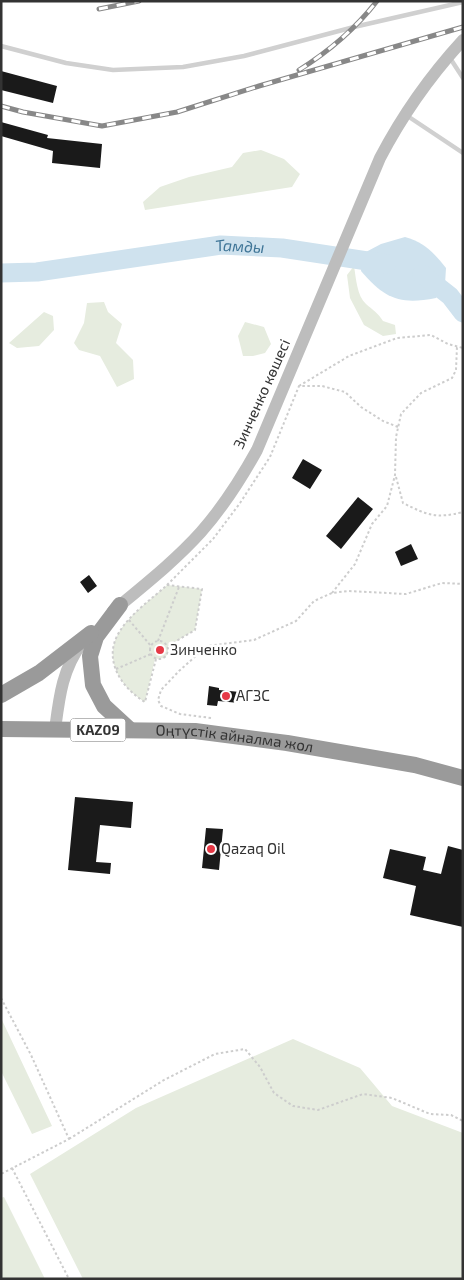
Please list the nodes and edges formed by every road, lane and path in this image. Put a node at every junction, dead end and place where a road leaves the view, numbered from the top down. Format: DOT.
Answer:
graph roads {
  1 [pos="463,2"];
  2 [pos="1,46"];
  3 [pos="458,49"];
  4 [pos="463,78"];
  5 [pos="404,114"];
  6 [pos="463,153"];
  7 [pos="457,346"];
  8 [pos="463,348"];
  9 [pos="285,382"];
  10 [pos="299,386"];
  11 [pos="398,427"];
  12 [pos="395,475"];
  13 [pos="463,512"];
  14 [pos="463,584"];
  15 [pos="179,586"];
  16 [pos="332,593"];
  17 [pos="120,605"];
  18 [pos="129,620"];
  19 [pos="91,633"];
  20 [pos="158,641"];
  21 [pos="151,646"];
  22 [pos="168,646"];
  23 [pos="151,654"];
  24 [pos="156,659"];
  25 [pos="115,669"];
  26 [pos="1,695"];
  27 [pos="212,718"];
  28 [pos="1,729"];
  29 [pos="55,730"];
  30 [pos="129,730"];
  31 [pos="463,778"];
  32 [pos="1,998"];
  33 [pos="463,1121"];
  34 [pos="70,1139"];
  35 [pos="12,1168"];
  36 [pos="1,1174"];
  37 [pos="69,1279"];
  1 -- 2 [label="lane"];
  3 -- 4 [label="lane"];
  3 -- 5 [label="main road, Зинченко көшесі"];
  5 -- 6 [label="lane"];
  5 -- 9 [label="main road, Зинченко көшесі"];
  7 -- 8 [label="path"];
  7 -- 10 [label="path"];
  7 -- 11 [label="path"];
  9 -- 10 [label="path"];
  9 -- 17 [label="main road, Зинченко көшесі"];
  10 -- 11 [label="path"];
  11 -- 12 [label="path"];
  12 -- 13 [label="path"];
  12 -- 16 [label="path"];
  14 -- 16 [label="path"];
  15 -- 18 [label="path"];
  15 -- 20 [label="path"];
  15 -- 22 [label="path"];
  16 -- 27 [label="path"];
  17 -- 19 [label="main road, Зинченко көшесі"];
  17 -- 30 [label="highway"];
  18 -- 21 [label="path"];
  18 -- 25 [label="path"];
  19 -- 26 [label="highway"];
  19 -- 29 [label="main road, Зинченко көшесі"];
  20 -- 21 [label="path"];
  20 -- 22 [label="path"];
  21 -- 23 [label="path"];
  22 -- 24 [label="path"];
  23 -- 24 [label="path"];
  23 -- 25 [label="path"];
  24 -- 25 [label="path"];
  28 -- 29 [label="highway, Оңтүстік айналма жол / KAZ09"];
  29 -- 30 [label="highway, Оңтүстік айналма жол / KAZ09"];
  30 -- 31 [label="highway, Оңтүстік айналма жол / KAZ09"];
  32 -- 34 [label="path"];
  33 -- 34 [label="path"];
  34 -- 35 [label="path"];
  35 -- 36 [label="path"];
  35 -- 37 [label="path"];
}
